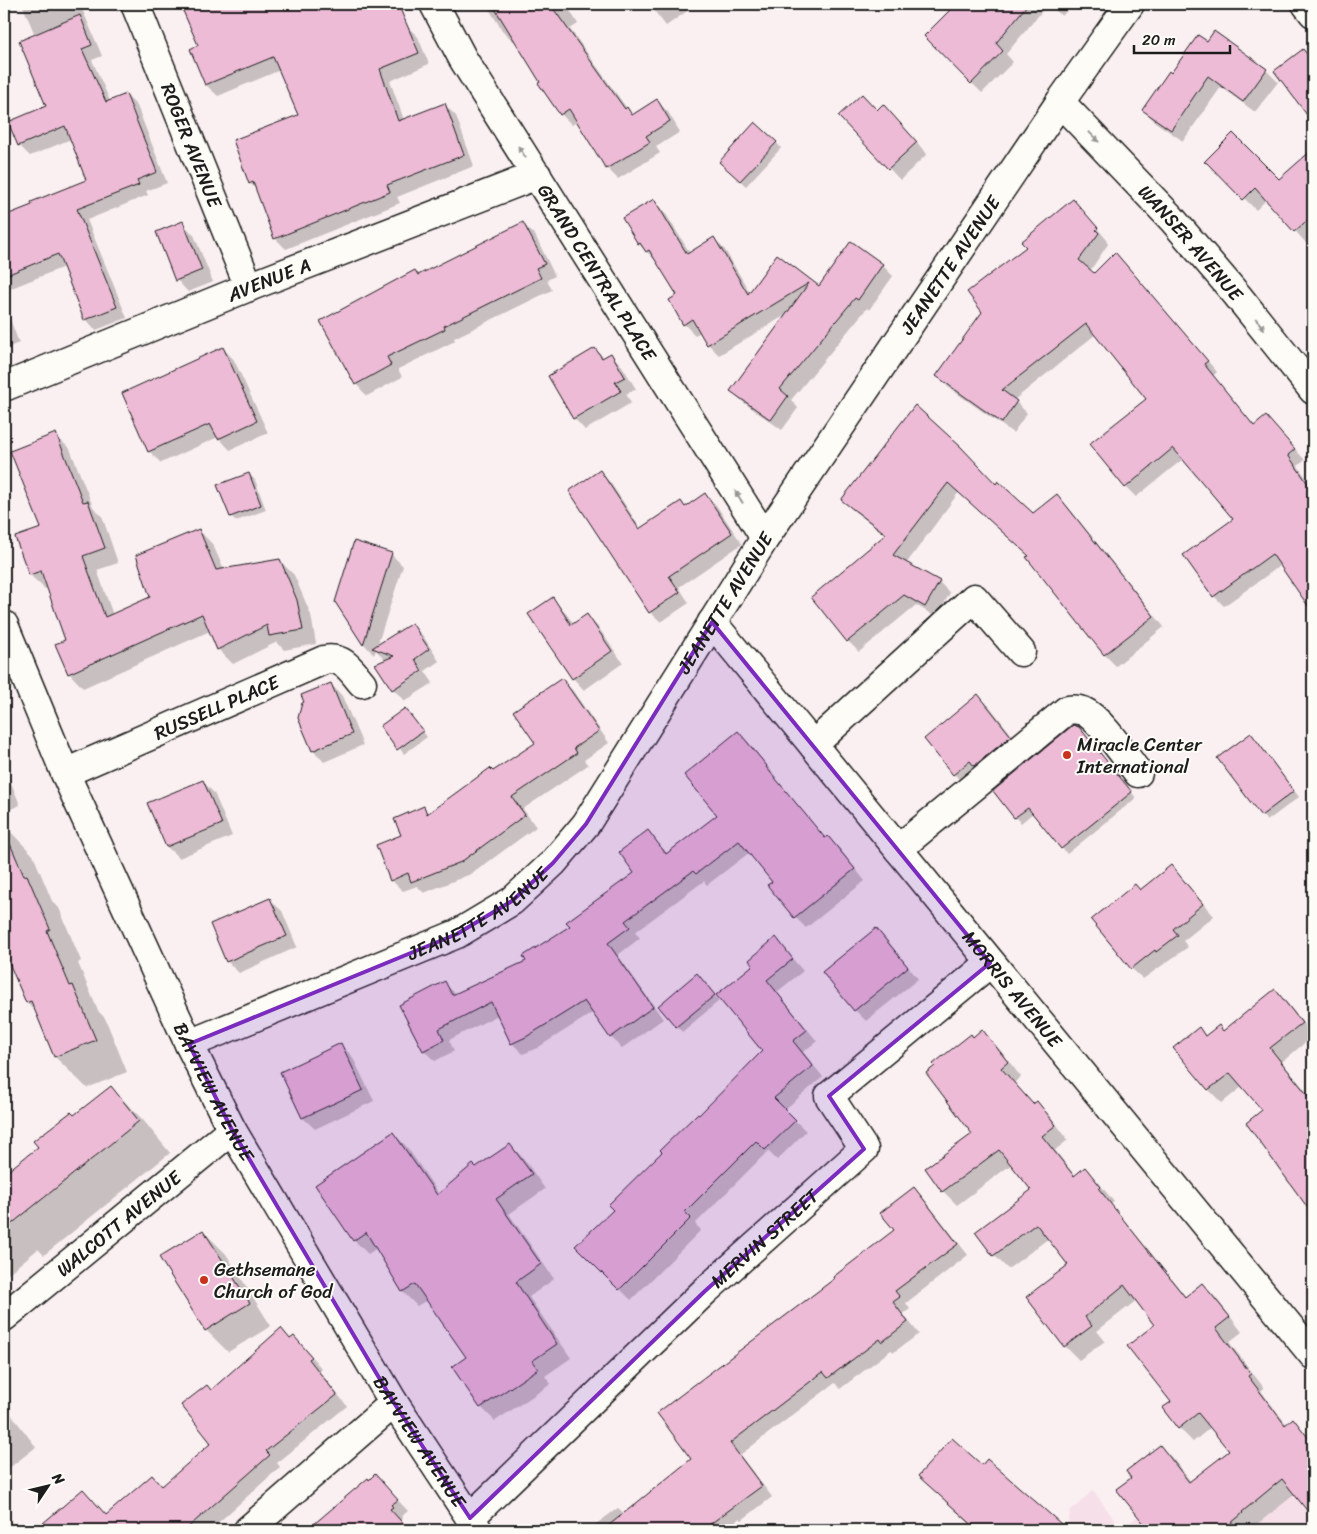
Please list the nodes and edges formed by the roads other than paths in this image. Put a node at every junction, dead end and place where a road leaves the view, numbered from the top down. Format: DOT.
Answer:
graph roads {
  1 [pos="136,4"];
  2 [pos="434,4"];
  3 [pos="1130,4"];
  4 [pos="1306,4"];
  5 [pos="1313,13"];
  6 [pos="1060,102"];
  7 [pos="537,175"];
  8 [pos="249,287"];
  9 [pos="4,387"];
  10 [pos="1313,390"];
  11 [pos="765,538"];
  12 [pos="712,622"];
  13 [pos="5,630"];
  14 [pos="1022,652"];
  15 [pos="362,683"];
  16 [pos="813,745"];
  17 [pos="65,773"];
  18 [pos="1138,773"];
  19 [pos="898,850"];
  20 [pos="990,962"];
  21 [pos="188,1044"];
  22 [pos="232,1130"];
  23 [pos="4,1317"];
  24 [pos="1313,1353"];
  25 [pos="394,1403"];
  26 [pos="474,1524"];
  27 [pos="248,1530"];
  1 -- 8 [label="street, ROGER AVENUE"];
  7 -- 2 [label="street, GRAND CENTRAL PLACE, one-way"];
  3 -- 6 [label="street, JEANETTE AVENUE"];
  4 -- 5 [label="street"];
  6 -- 10 [label="street, WANSER AVENUE, one-way"];
  6 -- 11 [label="street, JEANETTE AVENUE"];
  7 -- 8 [label="street, AVENUE A"];
  11 -- 7 [label="street, GRAND CENTRAL PLACE, one-way"];
  8 -- 9 [label="street, AVENUE A"];
  11 -- 12 [label="street, JEANETTE AVENUE"];
  12 -- 16 [label="street, MORRIS AVENUE"];
  12 -- 21 [label="street, JEANETTE AVENUE"];
  13 -- 17 [label="street, BAYVIEW AVENUE"];
  14 -- 16 [label="street"];
  15 -- 17 [label="street, RUSSELL PLACE"];
  16 -- 19 [label="street, MORRIS AVENUE"];
  17 -- 21 [label="street, BAYVIEW AVENUE"];
  18 -- 19 [label="street"];
  19 -- 20 [label="street, MORRIS AVENUE"];
  20 -- 24 [label="street, MORRIS AVENUE"];
  20 -- 26 [label="street, MERVIN STREET"];
  21 -- 22 [label="street, BAYVIEW AVENUE"];
  22 -- 23 [label="street, WALCOTT AVENUE"];
  22 -- 25 [label="street, BAYVIEW AVENUE"];
  25 -- 26 [label="street, BAYVIEW AVENUE"];
  25 -- 27 [label="street"];
}
